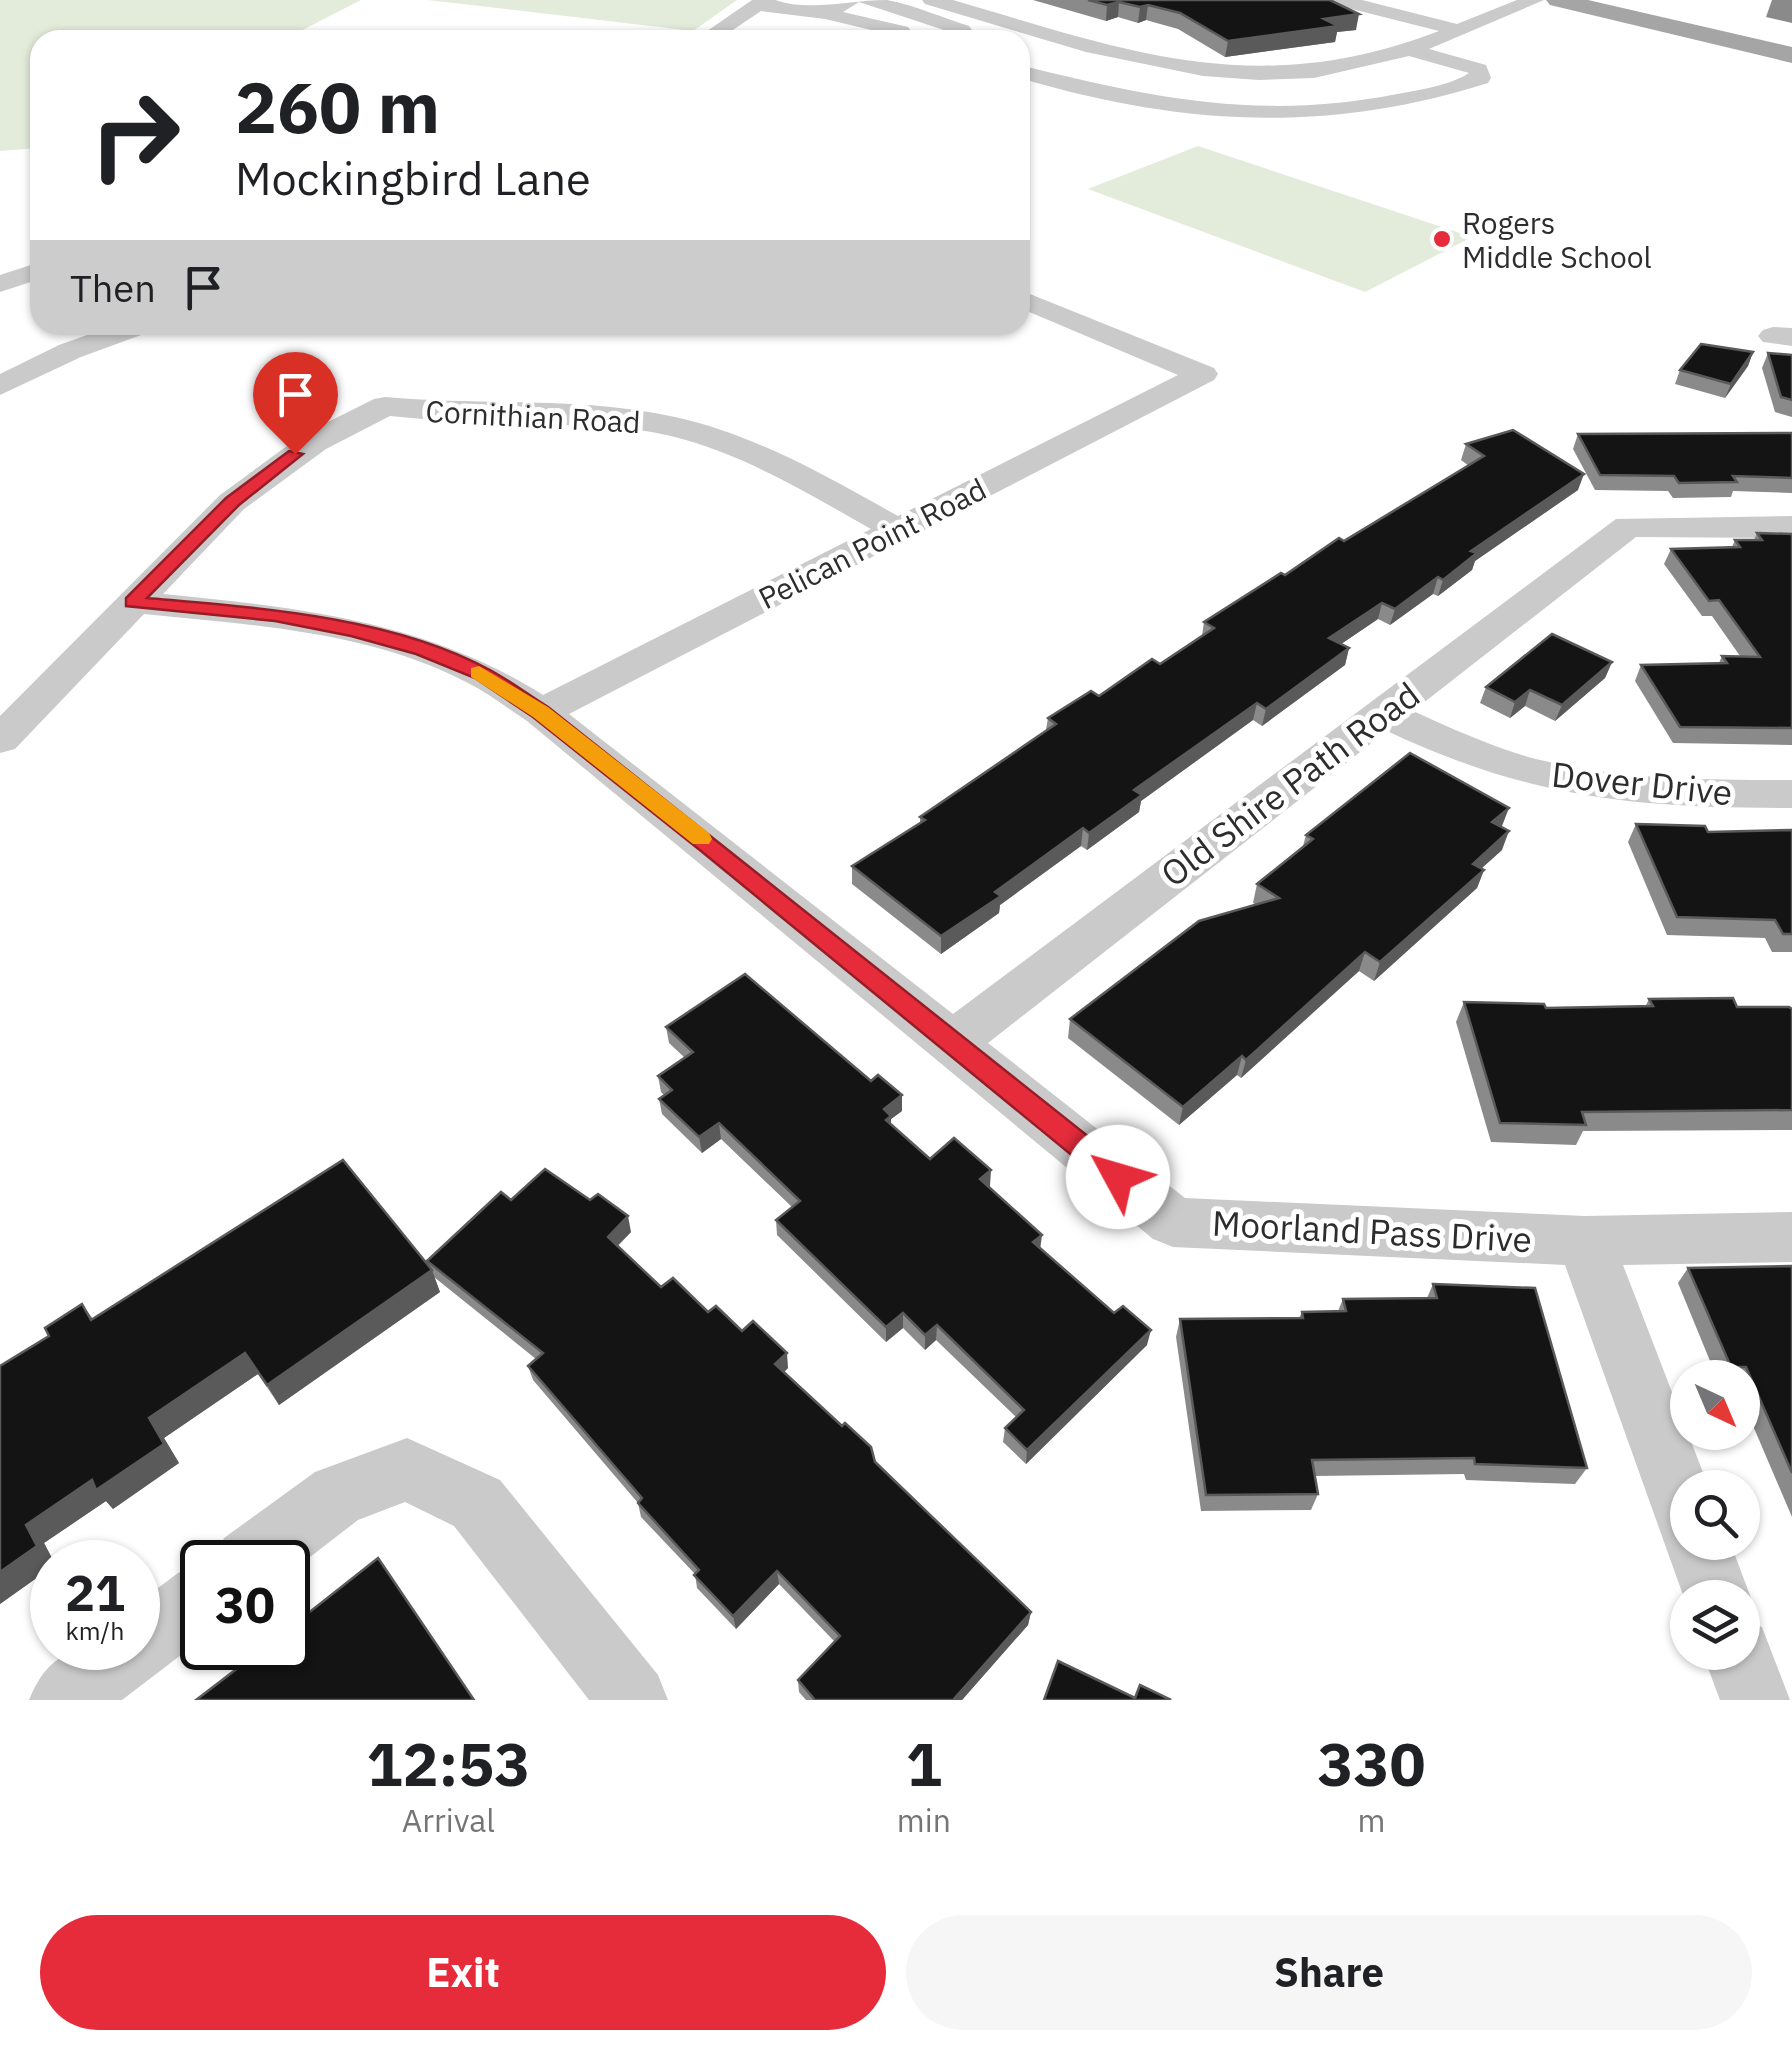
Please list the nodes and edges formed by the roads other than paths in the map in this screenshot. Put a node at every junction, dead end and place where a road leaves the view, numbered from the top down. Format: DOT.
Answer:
graph roads {
  1 [pos="852,0"];
  2 [pos="867,0"];
  3 [pos="932,0"];
  4 [pos="1339,0"];
  5 [pos="1395,0"];
  6 [pos="1534,0"];
  7 [pos="1558,0"];
  8 [pos="1625,0"];
  9 [pos="761,2"];
  10 [pos="1474,13"];
  11 [pos="825,14"];
  12 [pos="719,30"];
  13 [pos="897,30"];
  14 [pos="961,30"];
  15 [pos="1458,30"];
  16 [pos="1792,38"];
  17 [pos="1407,48"];
  18 [pos="1030,52"];
  19 [pos="1792,54"];
  20 [pos="1448,60"];
  21 [pos="1179,67"];
  22 [pos="1030,74"];
  23 [pos="1156,84"];
  24 [pos="1135,103"];
  25 [pos="30,274"];
  26 [pos="0,284"];
  27 [pos="1030,302"];
  28 [pos="113,335"];
  29 [pos="0,386"];
  30 [pos="1792,528"];
  31 [pos="898,530"];
  32 [pos="132,602"];
  33 [pos="541,712"];
  34 [pos="1383,713"];
  35 [pos="0,740"];
  36 [pos="1792,794"];
  37 [pos="952,1042"];
  38 [pos="1792,1237"];
  39 [pos="1585,1241"];
  40 [pos="1670,1470"];
  41 [pos="278,1540"];
  42 [pos="180,1613"];
  43 [pos="160,1628"];
  44 [pos="104,1670"];
  45 [pos="1744,1670"];
  46 [pos="64,1700"];
  47 [pos="632,1700"];
  48 [pos="1755,1700"];
  1 -- 11 [label="street"];
  2 -- 14 [label="street"];
  3 -- 21 [label="street"];
  4 -- 15 [label="street"];
  5 -- 10 [label="street"];
  6 -- 10 [label="street"];
  7 -- 19 [label="main road"];
  8 -- 16 [label="main road"];
  9 -- 11 [label="street"];
  9 -- 12 [label="street"];
  10 -- 15 [label="street"];
  11 -- 13 [label="street"];
  15 -- 17 [label="street"];
  17 -- 20 [label="street"];
  17 -- 21 [label="street"];
  18 -- 23 [label="street"];
  20 -- 23 [label="street"];
  20 -- 24 [label="street"];
  21 -- 23 [label="street"];
  22 -- 24 [label="street"];
  23 -- 24 [label="street"];
  25 -- 26 [label="street"];
  27 -- 31 [label="street, Pelican Point Road"];
  28 -- 29 [label="street"];
  30 -- 34 [label="street, Old Shire Path Road"];
  31 -- 32 [label="street, Cornithian Road"];
  31 -- 33 [label="street, Pelican Point Road"];
  32 -- 33 [label="street, Moorland Pass Drive"];
  32 -- 35 [label="street"];
  33 -- 37 [label="street, Moorland Pass Drive"];
  34 -- 36 [label="street, Dover Drive"];
  34 -- 37 [label="street, Old Shire Path Road"];
  37 -- 39 [label="street, Moorland Pass Drive"];
  38 -- 39 [label="street, Moorland Pass Drive"];
  39 -- 40 [label="street"];
  41 -- 47 [label="street"];
  42 -- 43 [label="street"];
  44 -- 46 [label="street"];
  45 -- 48 [label="street"];
}
